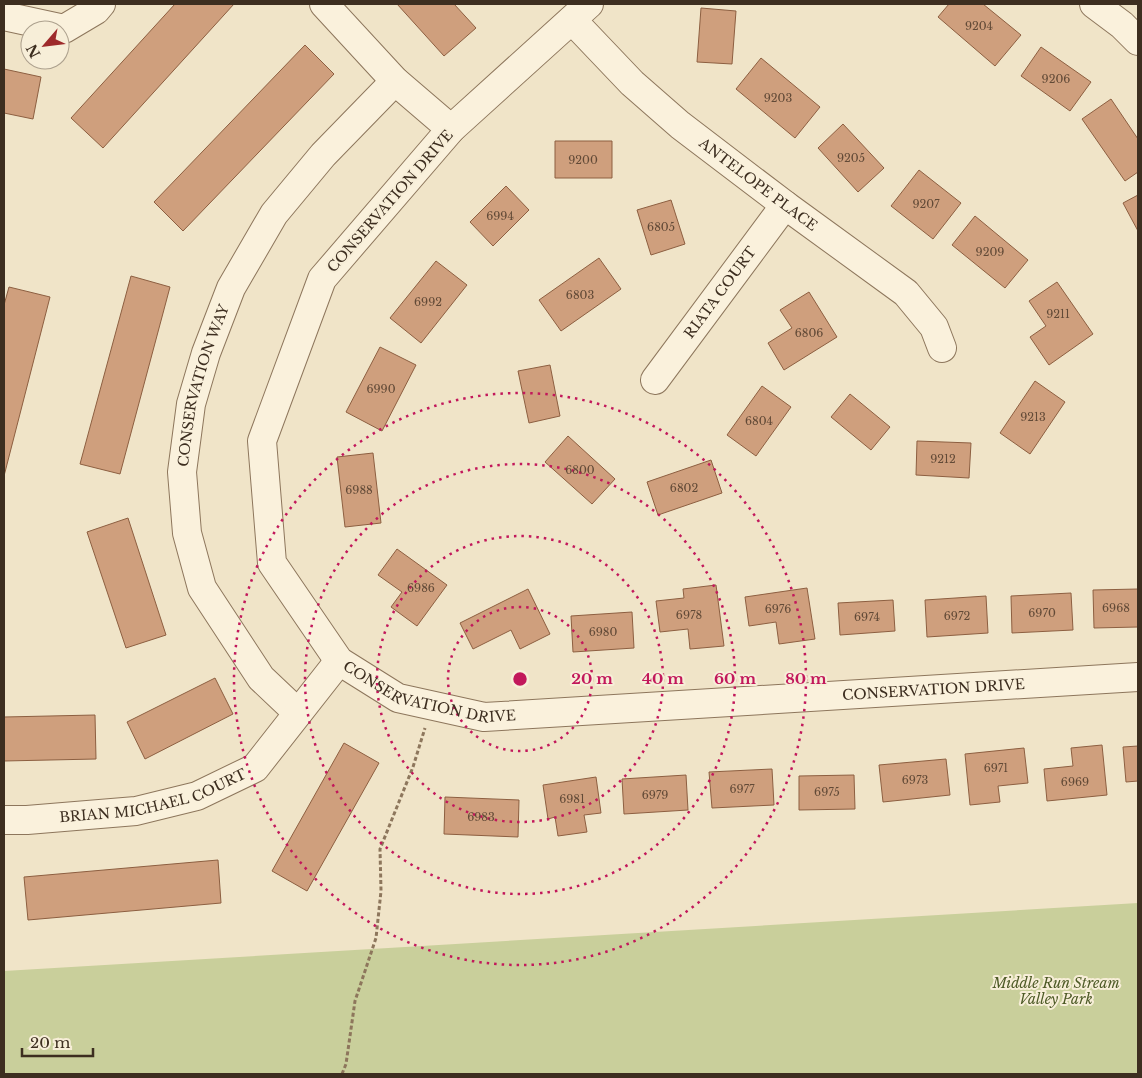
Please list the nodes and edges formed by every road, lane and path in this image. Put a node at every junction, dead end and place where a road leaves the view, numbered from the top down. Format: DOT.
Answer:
graph roads {
  1 [pos="101,4"];
  2 [pos="324,4"];
  3 [pos="1094,4"];
  4 [pos="580,12"];
  5 [pos="4,16"];
  6 [pos="1138,41"];
  7 [pos="395,81"];
  8 [pos="451,129"];
  9 [pos="785,205"];
  10 [pos="942,348"];
  11 [pos="655,380"];
  12 [pos="339,661"];
  13 [pos="1138,676"];
  14 [pos="432,705"];
  15 [pos="298,713"];
  16 [pos="4,820"];
  17 [pos="342,1074"];
  1 -- 5 [label="street"];
  2 -- 7 [label="street"];
  3 -- 6 [label="street"];
  4 -- 8 [label="street, CONSERVATION DRIVE"];
  4 -- 9 [label="street, ANTELOPE PLACE"];
  7 -- 8 [label="street"];
  7 -- 15 [label="street, CONSERVATION WAY"];
  8 -- 12 [label="street, CONSERVATION DRIVE"];
  9 -- 10 [label="street, ANTELOPE PLACE"];
  9 -- 11 [label="street, RIATA COURT"];
  12 -- 14 [label="street, CONSERVATION DRIVE"];
  12 -- 15 [label="street, BRIAN MICHAEL COURT"];
  13 -- 14 [label="street, CONSERVATION DRIVE"];
  14 -- 17 [label="path"];
  15 -- 16 [label="street, BRIAN MICHAEL COURT"];
}
